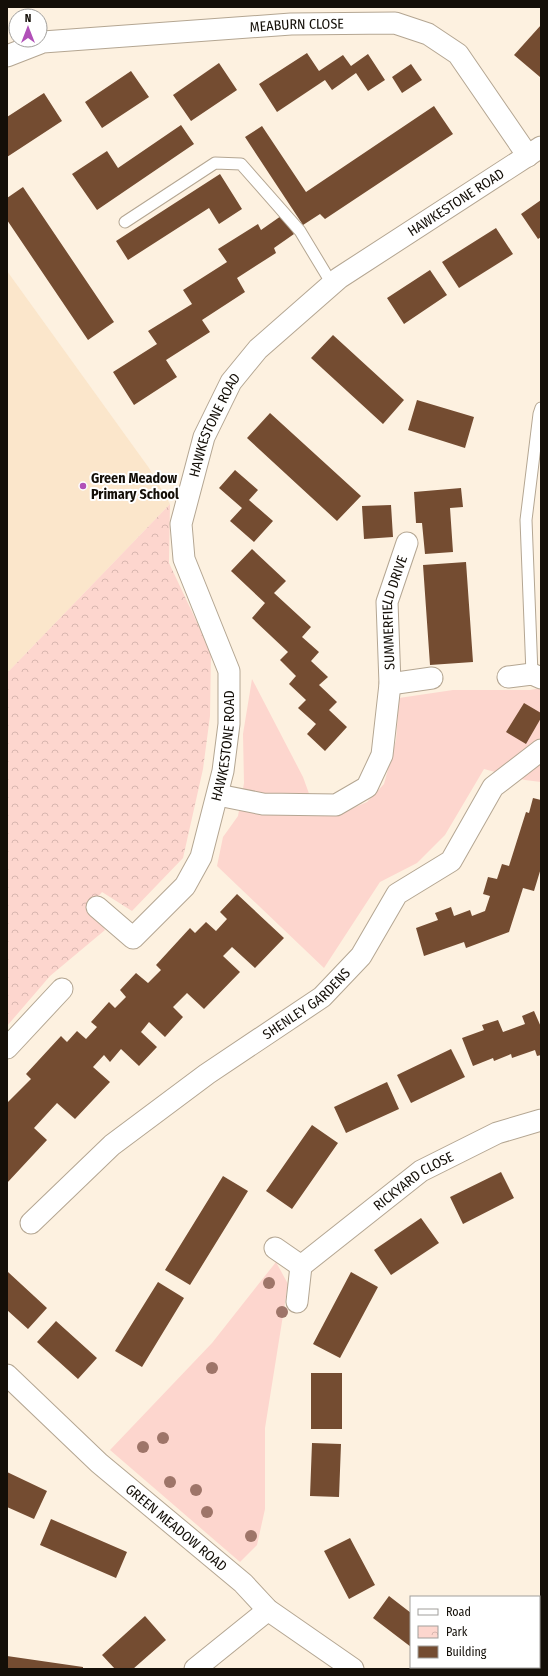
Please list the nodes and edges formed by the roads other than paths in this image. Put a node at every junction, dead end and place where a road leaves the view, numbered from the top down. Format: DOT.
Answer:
graph roads {
  1 [pos="7,56"];
  2 [pos="534,151"];
  3 [pos="125,222"];
  4 [pos="332,284"];
  5 [pos="541,408"];
  6 [pos="407,542"];
  7 [pos="537,676"];
  8 [pos="508,677"];
  9 [pos="432,678"];
  10 [pos="390,684"];
  11 [pos="541,750"];
  12 [pos="218,795"];
  13 [pos="96,907"];
  14 [pos="62,989"];
  15 [pos="7,1048"];
  16 [pos="541,1120"];
  17 [pos="31,1224"];
  18 [pos="275,1248"];
  19 [pos="300,1266"];
  20 [pos="297,1302"];
  21 [pos="7,1375"];
  22 [pos="268,1610"];
  23 [pos="195,1669"];
  24 [pos="354,1669"];
  1 -- 2 [label="street, MEABURN CLOSE"];
  2 -- 4 [label="street, HAWKESTONE ROAD"];
  3 -- 4 [label="lane"];
  4 -- 12 [label="street, HAWKESTONE ROAD"];
  5 -- 7 [label="lane"];
  6 -- 10 [label="street, SUMMERFIELD DRIVE"];
  7 -- 8 [label="street"];
  9 -- 10 [label="street, SUMMERFIELD DRIVE"];
  10 -- 12 [label="street, SUMMERFIELD DRIVE"];
  11 -- 17 [label="street, SHENLEY GARDENS"];
  12 -- 13 [label="street, HAWKESTONE ROAD"];
  14 -- 15 [label="street"];
  16 -- 19 [label="street, RICKYARD CLOSE"];
  18 -- 19 [label="street"];
  19 -- 20 [label="street"];
  21 -- 22 [label="street, GREEN MEADOW ROAD"];
  22 -- 23 [label="street"];
  22 -- 24 [label="street, GREEN MEADOW ROAD"];
}
